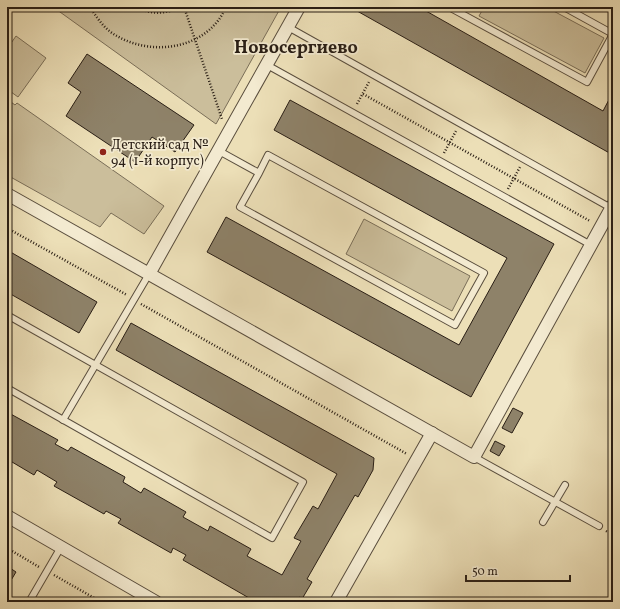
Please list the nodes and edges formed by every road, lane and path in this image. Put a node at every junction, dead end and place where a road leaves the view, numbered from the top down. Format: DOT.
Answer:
graph roads {
  1 [pos="90,7"];
  2 [pos="137,7"];
  3 [pos="180,7"];
  4 [pos="184,7"];
  5 [pos="226,7"];
  6 [pos="299,7"];
  7 [pos="449,7"];
  8 [pos="564,7"];
  9 [pos="288,27"];
  10 [pos="613,34"];
  11 [pos="195,39"];
  12 [pos="267,65"];
  13 [pos="373,74"];
  14 [pos="363,94"];
  15 [pos="352,112"];
  16 [pos="460,123"];
  17 [pos="224,124"];
  18 [pos="450,142"];
  19 [pos="219,151"];
  20 [pos="525,159"];
  21 [pos="439,161"];
  22 [pos="259,173"];
  23 [pos="514,178"];
  24 [pos="7,194"];
  25 [pos="504,197"];
  26 [pos="612,207"];
  27 [pos="601,227"];
  28 [pos="7,228"];
  29 [pos="591,245"];
  30 [pos="148,274"];
  31 [pos="133,298"];
  32 [pos="7,315"];
  33 [pos="94,364"];
  34 [pos="7,388"];
  35 [pos="63,420"];
  36 [pos="432,433"];
  37 [pos="474,457"];
  38 [pos="416,459"];
  39 [pos="565,485"];
  40 [pos="554,502"];
  41 [pos="7,516"];
  42 [pos="543,522"];
  43 [pos="598,526"];
  44 [pos="61,547"];
  45 [pos="29,602"];
  46 [pos="156,602"];
  47 [pos="336,602"];
  1 -- 11 [label="path"];
  2 -- 3 [label="path"];
  4 -- 11 [label="path"];
  5 -- 11 [label="path"];
  6 -- 9 [label="street"];
  7 -- 10 [label="lane"];
  8 -- 10 [label="lane"];
  9 -- 12 [label="street"];
  9 -- 13 [label="lane"];
  11 -- 17 [label="path"];
  12 -- 15 [label="lane"];
  12 -- 19 [label="street"];
  13 -- 14 [label="path"];
  13 -- 16 [label="lane"];
  14 -- 15 [label="path"];
  14 -- 18 [label="path"];
  15 -- 21 [label="lane"];
  16 -- 18 [label="path"];
  16 -- 20 [label="lane"];
  18 -- 21 [label="path"];
  18 -- 23 [label="path"];
  19 -- 22 [label="lane"];
  19 -- 30 [label="street"];
  20 -- 23 [label="path"];
  20 -- 26 [label="lane"];
  21 -- 25 [label="lane"];
  22 -- 22 [label="lane"];
  23 -- 25 [label="path"];
  23 -- 27 [label="path"];
  24 -- 30 [label="street"];
  25 -- 29 [label="lane"];
  26 -- 27 [label="street"];
  27 -- 29 [label="street"];
  28 -- 31 [label="path"];
  29 -- 37 [label="street"];
  30 -- 31 [label="lane"];
  30 -- 36 [label="street"];
  31 -- 33 [label="lane"];
  31 -- 38 [label="path"];
  32 -- 33 [label="lane"];
  33 -- 35 [label="lane"];
  33 -- 35 [label="lane"];
  34 -- 35 [label="lane"];
  36 -- 37 [label="street"];
  36 -- 38 [label="street"];
  37 -- 40 [label="lane"];
  38 -- 47 [label="street"];
  39 -- 40 [label="lane"];
  40 -- 42 [label="lane"];
  40 -- 43 [label="lane"];
  41 -- 44 [label="street"];
  44 -- 45 [label="lane"];
  44 -- 46 [label="street"];
}
